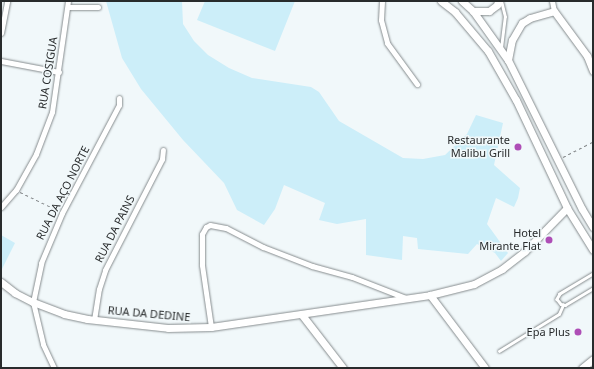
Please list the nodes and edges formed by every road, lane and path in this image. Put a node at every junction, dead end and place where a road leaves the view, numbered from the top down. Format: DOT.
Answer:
graph roads {
  1 [pos="7,1"];
  2 [pos="382,1"];
  3 [pos="441,1"];
  4 [pos="462,1"];
  5 [pos="500,1"];
  6 [pos="552,1"];
  7 [pos="68,4"];
  8 [pos="98,7"];
  9 [pos="473,11"];
  10 [pos="554,11"];
  11 [pos="1,33"];
  12 [pos="499,46"];
  13 [pos="488,51"];
  14 [pos="590,54"];
  15 [pos="508,60"];
  16 [pos="1,61"];
  17 [pos="593,71"];
  18 [pos="59,72"];
  19 [pos="417,84"];
  20 [pos="119,98"];
  21 [pos="593,142"];
  22 [pos="162,150"];
  23 [pos="557,160"];
  24 [pos="16,190"];
  25 [pos="1,207"];
  26 [pos="567,208"];
  27 [pos="582,209"];
  28 [pos="62,213"];
  29 [pos="571,215"];
  30 [pos="593,227"];
  31 [pos="593,250"];
  32 [pos="593,274"];
  33 [pos="1,282"];
  34 [pos="593,288"];
  35 [pos="430,295"];
  36 [pos="407,298"];
  37 [pos="33,302"];
  38 [pos="563,305"];
  39 [pos="302,315"];
  40 [pos="94,320"];
  41 [pos="211,327"];
  42 [pos="499,351"];
  43 [pos="593,359"];
  44 [pos="54,368"];
  45 [pos="343,368"];
  46 [pos="484,368"];
  47 [pos="582,368"];
  1 -- 11 [label="street"];
  2 -- 19 [label="street"];
  3 -- 13 [label="street"];
  4 -- 9 [label="street"];
  5 -- 9 [label="street"];
  5 -- 12 [label="lane"];
  6 -- 10 [label="street"];
  7 -- 8 [label="street"];
  7 -- 18 [label="street, RUA COSIGUA"];
  9 -- 12 [label="street"];
  10 -- 14 [label="street"];
  10 -- 15 [label="street"];
  12 -- 13 [label="street"];
  12 -- 15 [label="street"];
  13 -- 26 [label="street"];
  14 -- 17 [label="street"];
  15 -- 23 [label="street"];
  16 -- 18 [label="street"];
  18 -- 24 [label="street, RUA COSIGUA"];
  20 -- 28 [label="street, RUA DA AÇO NORTE"];
  21 -- 23 [label="path"];
  22 -- 40 [label="street, RUA DA PAINS"];
  23 -- 27 [label="street"];
  24 -- 25 [label="street, RUA COSIGUA"];
  24 -- 28 [label="path"];
  26 -- 29 [label="street"];
  26 -- 35 [label="street, RUA DA DEDINE"];
  27 -- 29 [label="street"];
  27 -- 30 [label="street"];
  28 -- 37 [label="street, RUA DA AÇO NORTE"];
  29 -- 31 [label="street"];
  32 -- 38 [label="lane"];
  33 -- 37 [label="street, RUA DA DEDINE"];
  34 -- 38 [label="lane"];
  35 -- 36 [label="street, RUA DA DEDINE"];
  35 -- 46 [label="street"];
  36 -- 39 [label="street, RUA DA DEDINE"];
  36 -- 41 [label="street"];
  37 -- 40 [label="street, RUA DA DEDINE"];
  37 -- 44 [label="street, RUA DA AÇO NORTE"];
  38 -- 42 [label="lane"];
  39 -- 41 [label="street, RUA DA DEDINE"];
  39 -- 45 [label="street"];
  40 -- 41 [label="street, RUA DA DEDINE"];
  43 -- 47 [label="street"];
}
